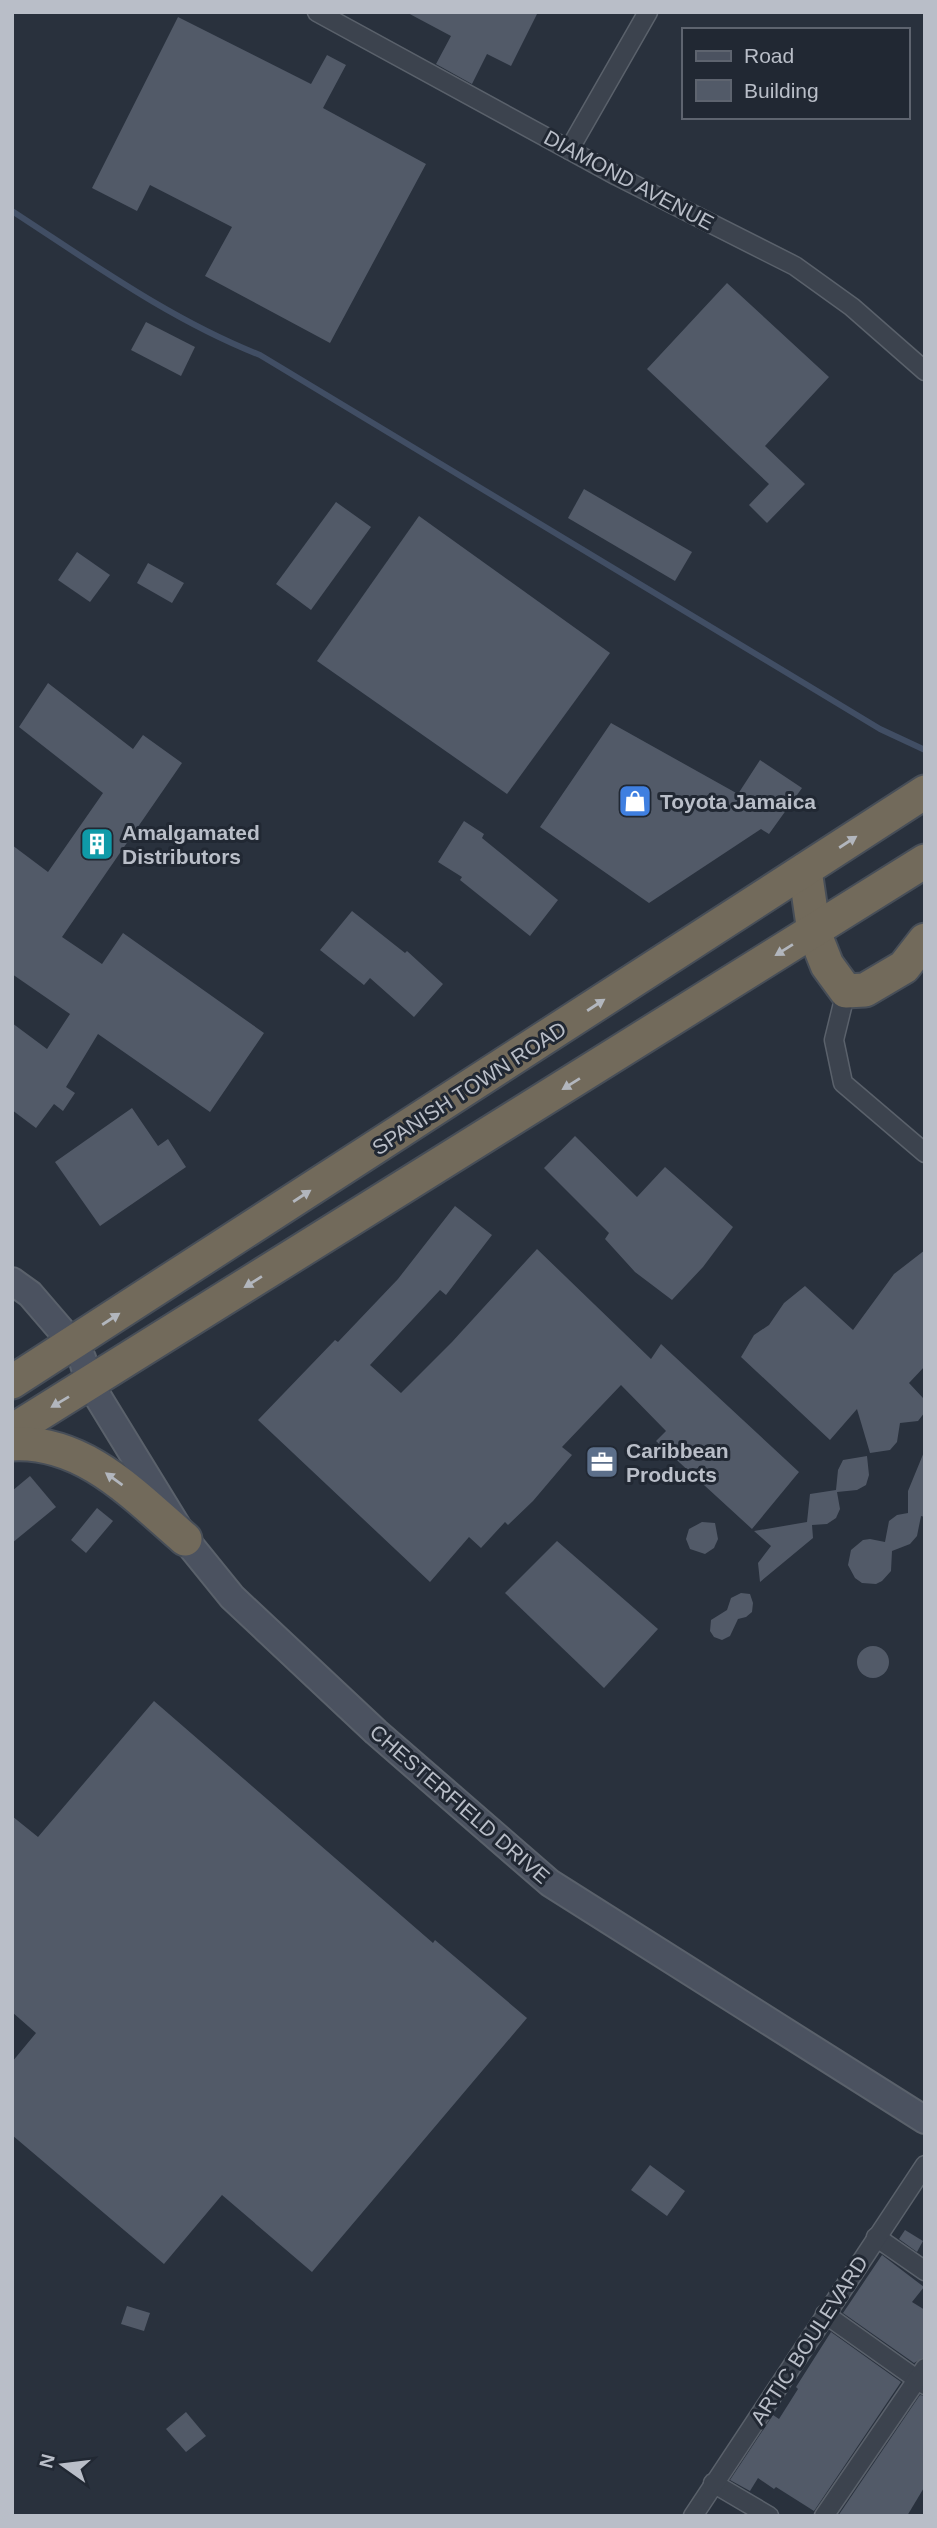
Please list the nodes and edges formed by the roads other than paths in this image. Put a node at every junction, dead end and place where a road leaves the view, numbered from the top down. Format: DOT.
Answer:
graph roads {
  1 [pos="317,12"];
  2 [pos="648,12"];
  3 [pos="569,150"];
  4 [pos="925,371"];
  5 [pos="925,792"];
  6 [pos="925,861"];
  7 [pos="805,870"];
  8 [pos="814,932"];
  9 [pos="925,940"];
  10 [pos="846,991"];
  11 [pos="925,1153"];
  12 [pos="12,1281"];
  13 [pos="74,1344"];
  14 [pos="12,1382"];
  15 [pos="90,1384"];
  16 [pos="12,1431"];
  17 [pos="12,1444"];
  18 [pos="185,1539"];
  19 [pos="925,2120"];
  20 [pos="925,2165"];
  21 [pos="877,2237"];
  22 [pos="925,2272"];
  23 [pos="825,2314"];
  24 [pos="922,2378"];
  25 [pos="713,2483"];
  26 [pos="693,2516"];
  27 [pos="769,2516"];
  28 [pos="824,2516"];
  1 -- 3 [label="street, DIAMOND AVENUE"];
  2 -- 3 [label="street"];
  3 -- 4 [label="street, DIAMOND AVENUE"];
  7 -- 5 [label="highway, SPANISH TOWN ROAD, one-way"];
  6 -- 8 [label="highway"];
  7 -- 8 [label="highway"];
  13 -- 7 [label="highway, SPANISH TOWN ROAD, one-way"];
  8 -- 10 [label="highway"];
  8 -- 15 [label="highway, one-way"];
  9 -- 10 [label="highway"];
  10 -- 11 [label="street"];
  12 -- 13 [label="street, CHESTERFIELD DRIVE"];
  13 -- 14 [label="highway, SPANISH TOWN ROAD"];
  13 -- 15 [label="street, CHESTERFIELD DRIVE"];
  15 -- 16 [label="highway, one-way"];
  15 -- 18 [label="street, CHESTERFIELD DRIVE"];
  18 -- 17 [label="highway, one-way"];
  18 -- 19 [label="street, CHESTERFIELD DRIVE"];
  20 -- 21 [label="street, ARTIC BOULEVARD"];
  21 -- 22 [label="street"];
  21 -- 23 [label="street, ARTIC BOULEVARD"];
  23 -- 24 [label="street"];
  23 -- 25 [label="street, ARTIC BOULEVARD"];
  24 -- 28 [label="street"];
  25 -- 26 [label="street, ARTIC BOULEVARD"];
  25 -- 27 [label="street"];
}
